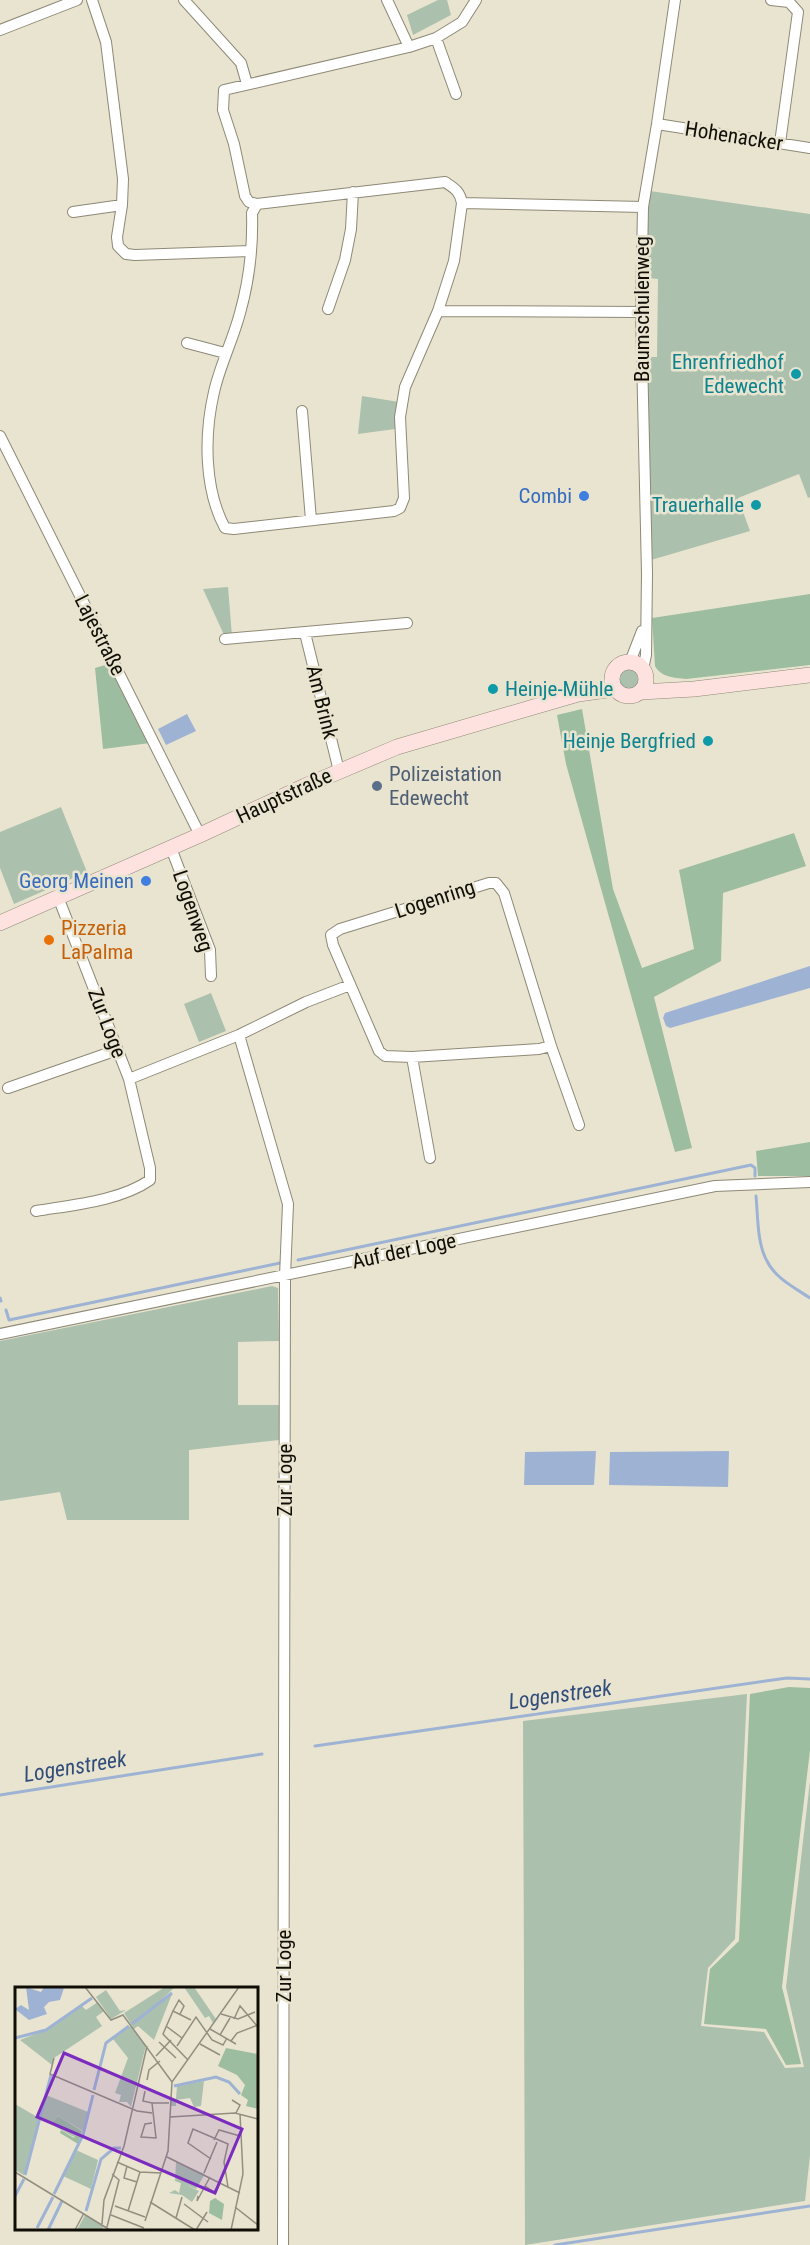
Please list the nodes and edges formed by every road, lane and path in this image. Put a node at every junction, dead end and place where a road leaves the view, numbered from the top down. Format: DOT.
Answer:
graph roads {
  1 [pos="77,0"];
  2 [pos="92,0"];
  3 [pos="184,0"];
  4 [pos="387,0"];
  5 [pos="476,0"];
  6 [pos="675,0"];
  7 [pos="771,0"];
  8 [pos="0,30"];
  9 [pos="436,38"];
  10 [pos="409,47"];
  11 [pos="247,84"];
  12 [pos="456,94"];
  13 [pos="657,124"];
  14 [pos="780,143"];
  15 [pos="810,148"];
  16 [pos="353,192"];
  17 [pos="462,203"];
  18 [pos="257,204"];
  19 [pos="122,205"];
  20 [pos="643,207"];
  21 [pos="73,212"];
  22 [pos="250,251"];
  23 [pos="328,309"];
  24 [pos="438,312"];
  25 [pos="641,312"];
  26 [pos="187,343"];
  27 [pos="225,353"];
  28 [pos="302,411"];
  29 [pos="0,436"];
  30 [pos="311,520"];
  31 [pos="407,622"];
  32 [pos="305,633"];
  33 [pos="225,639"];
  34 [pos="640,675"];
  35 [pos="810,675"];
  36 [pos="613,684"];
  37 [pos="339,771"];
  38 [pos="200,835"];
  39 [pos="171,848"];
  40 [pos="58,897"];
  41 [pos="0,922"];
  42 [pos="211,976"];
  43 [pos="350,985"];
  44 [pos="239,1035"];
  45 [pos="551,1046"];
  46 [pos="117,1050"];
  47 [pos="412,1057"];
  48 [pos="129,1079"];
  49 [pos="9,1088"];
  50 [pos="579,1125"];
  51 [pos="430,1158"];
  52 [pos="810,1182"];
  53 [pos="36,1211"];
  54 [pos="285,1276"];
  55 [pos="0,1334"];
  56 [pos="283,2245"];
  1 -- 8 [label="street"];
  2 -- 19 [label="street"];
  3 -- 11 [label="street"];
  4 -- 10 [label="street"];
  5 -- 9 [label="street"];
  6 -- 13 [label="street, Baumschulenweg"];
  7 -- 14 [label="street"];
  9 -- 10 [label="street"];
  9 -- 12 [label="street"];
  10 -- 11 [label="street"];
  11 -- 18 [label="street"];
  13 -- 14 [label="street, Hohenacker"];
  13 -- 20 [label="street, Baumschulenweg"];
  14 -- 15 [label="street, Hohenacker"];
  16 -- 17 [label="street"];
  16 -- 18 [label="street"];
  16 -- 23 [label="street"];
  17 -- 20 [label="street"];
  17 -- 24 [label="street"];
  18 -- 22 [label="street"];
  19 -- 21 [label="street"];
  19 -- 22 [label="street"];
  20 -- 25 [label="street, Baumschulenweg"];
  22 -- 27 [label="street"];
  24 -- 25 [label="street"];
  24 -- 30 [label="street"];
  25 -- 34 [label="street, Baumschulenweg"];
  26 -- 27 [label="street"];
  27 -- 30 [label="street"];
  28 -- 30 [label="street"];
  29 -- 38 [label="street, Lajestraße"];
  31 -- 32 [label="street, Am Brink"];
  32 -- 33 [label="street, Am Brink"];
  32 -- 37 [label="street, Am Brink"];
  34 -- 35 [label="main road"];
  34 -- 36 [label="main road, Hauptstraße"];
  34 -- 36 [label="main road"];
  36 -- 37 [label="main road, Hauptstraße"];
  37 -- 38 [label="main road, Hauptstraße"];
  38 -- 39 [label="main road, Hauptstraße"];
  39 -- 40 [label="main road, Hauptstraße"];
  39 -- 42 [label="street, Logenweg"];
  40 -- 41 [label="main road, Hauptstraße"];
  40 -- 46 [label="street, Zur Loge"];
  43 -- 44 [label="street"];
  43 -- 45 [label="street, Logenring"];
  43 -- 47 [label="street, Logenring"];
  44 -- 48 [label="street, Zur Loge"];
  44 -- 54 [label="street, Zur Loge"];
  45 -- 47 [label="street, Logenring"];
  45 -- 50 [label="street, Logenring"];
  46 -- 48 [label="street, Zur Loge"];
  46 -- 49 [label="street"];
  47 -- 51 [label="street"];
  48 -- 53 [label="street"];
  52 -- 54 [label="street, Auf der Loge"];
  54 -- 55 [label="street, Auf der Loge"];
  54 -- 56 [label="street, Zur Loge"];
}
